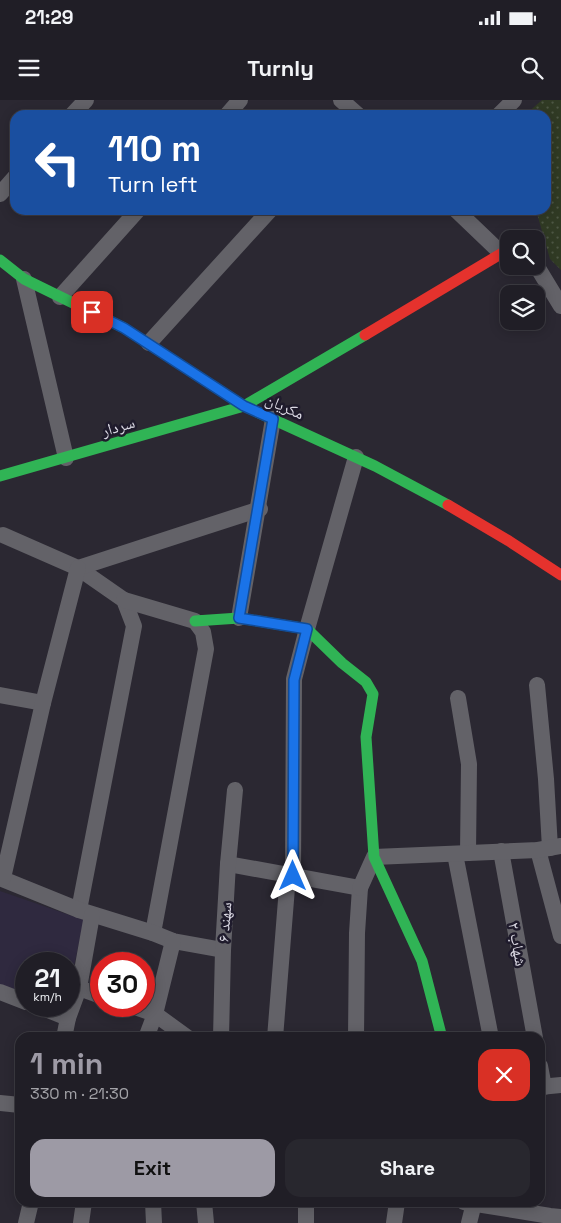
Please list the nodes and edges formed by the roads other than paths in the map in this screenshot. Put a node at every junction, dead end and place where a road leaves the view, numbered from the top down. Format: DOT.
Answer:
graph roads {
  1 [pos="86,100"];
  2 [pos="240,100"];
  3 [pos="341,100"];
  4 [pos="514,100"];
  5 [pos="77,110"];
  6 [pos="231,110"];
  7 [pos="352,110"];
  8 [pos="504,110"];
  9 [pos="10,183"];
  10 [pos="0,194"];
  11 [pos="134,215"];
  12 [pos="265,215"];
  13 [pos="462,215"];
  14 [pos="500,247"];
  15 [pos="500,254"];
  16 [pos="0,260"];
  17 [pos="542,275"];
  18 [pos="13,276"];
  19 [pos="60,297"];
  20 [pos="561,306"];
  21 [pos="149,343"];
  22 [pos="244,406"];
  23 [pos="273,419"];
  24 [pos="356,457"];
  25 [pos="66,458"];
  26 [pos="0,476"];
  27 [pos="259,510"];
  28 [pos="1,535"];
  29 [pos="78,568"];
  30 [pos="561,575"];
  31 [pos="124,600"];
  32 [pos="239,618"];
  33 [pos="195,620"];
  34 [pos="307,629"];
  35 [pos="537,685"];
  36 [pos="0,695"];
  37 [pos="458,698"];
  38 [pos="43,703"];
  39 [pos="235,790"];
  40 [pos="550,848"];
  41 [pos="501,851"];
  42 [pos="462,853"];
  43 [pos="374,856"];
  44 [pos="228,864"];
  45 [pos="291,875"];
  46 [pos="1,878"];
  47 [pos="360,888"];
  48 [pos="86,912"];
  49 [pos="153,933"];
  50 [pos="561,936"];
  51 [pos="173,941"];
  52 [pos="223,950"];
  53 [pos="80,977"];
  54 [pos="1,997"];
  55 [pos="15,1000"];
  56 [pos="155,1014"];
  57 [pos="154,1017"];
  58 [pos="68,1018"];
  59 [pos="65,1032"];
  60 [pos="148,1032"];
  61 [pos="180,1032"];
  62 [pos="221,1032"];
  63 [pos="275,1032"];
  64 [pos="356,1032"];
  65 [pos="440,1032"];
  66 [pos="490,1032"];
  67 [pos="534,1032"];
  68 [pos="561,1085"];
  69 [pos="545,1087"];
  70 [pos="0,1103"];
  71 [pos="15,1104"];
  72 [pos="29,1207"];
  73 [pos="83,1207"];
  74 [pos="153,1207"];
  75 [pos="204,1207"];
  76 [pos="306,1207"];
  77 [pos="396,1207"];
  78 [pos="469,1207"];
  79 [pos="517,1207"];
  80 [pos="554,1219"];
  81 [pos="26,1223"];
  82 [pos="81,1223"];
  83 [pos="154,1223"];
  84 [pos="206,1223"];
  85 [pos="306,1223"];
  86 [pos="394,1223"];
  87 [pos="469,1223"];
  1 -- 5 [label="street"];
  2 -- 6 [label="street"];
  3 -- 7 [label="street"];
  4 -- 8 [label="street"];
  9 -- 10 [label="street"];
  11 -- 19 [label="street"];
  12 -- 21 [label="street"];
  13 -- 14 [label="street"];
  15 -- 22 [label="street, سردار"];
  16 -- 18 [label="street, مکریان"];
  17 -- 20 [label="street"];
  18 -- 19 [label="street, مکریان"];
  18 -- 25 [label="street"];
  19 -- 21 [label="street, مکریان"];
  21 -- 22 [label="street, مکریان"];
  22 -- 23 [label="street, مکریان"];
  22 -- 25 [label="street, سردار"];
  23 -- 24 [label="street, مکریان"];
  23 -- 27 [label="street"];
  24 -- 30 [label="street, مکریان"];
  24 -- 34 [label="street"];
  25 -- 26 [label="street, سردار"];
  27 -- 29 [label="street"];
  27 -- 32 [label="street"];
  28 -- 29 [label="street"];
  29 -- 31 [label="street"];
  29 -- 38 [label="street"];
  31 -- 33 [label="street"];
  31 -- 48 [label="street"];
  32 -- 33 [label="street"];
  32 -- 34 [label="street"];
  33 -- 49 [label="street"];
  34 -- 43 [label="street"];
  34 -- 45 [label="street"];
  35 -- 40 [label="street"];
  36 -- 38 [label="street"];
  37 -- 42 [label="street"];
  38 -- 46 [label="street"];
  39 -- 44 [label="street, سهند ۶"];
  40 -- 41 [label="street"];
  40 -- 50 [label="street"];
  41 -- 42 [label="street"];
  41 -- 67 [label="street, شهاب ۲"];
  42 -- 43 [label="street"];
  42 -- 66 [label="street"];
  43 -- 47 [label="street"];
  43 -- 65 [label="street"];
  44 -- 45 [label="street"];
  44 -- 52 [label="street, سهند ۶"];
  45 -- 47 [label="street"];
  45 -- 63 [label="street"];
  46 -- 48 [label="street"];
  47 -- 64 [label="street"];
  48 -- 49 [label="street"];
  48 -- 53 [label="street"];
  49 -- 51 [label="street"];
  51 -- 52 [label="street"];
  51 -- 56 [label="street"];
  52 -- 62 [label="street, سهند ۶"];
  54 -- 55 [label="street"];
  56 -- 61 [label="street"];
  57 -- 60 [label="street"];
  58 -- 59 [label="street"];
  68 -- 69 [label="street"];
  70 -- 71 [label="street"];
  72 -- 81 [label="street"];
  73 -- 82 [label="street"];
  74 -- 83 [label="street"];
  75 -- 84 [label="street"];
  76 -- 85 [label="street"];
  77 -- 86 [label="street"];
  78 -- 87 [label="street"];
  79 -- 80 [label="street"];
}
